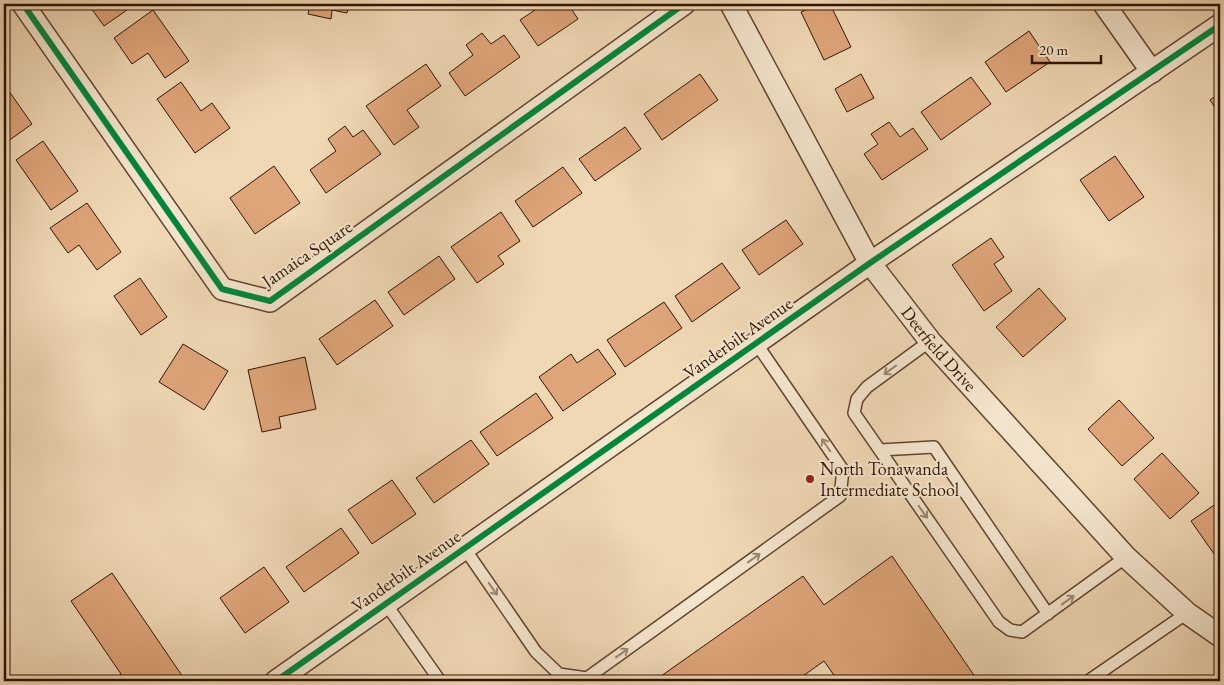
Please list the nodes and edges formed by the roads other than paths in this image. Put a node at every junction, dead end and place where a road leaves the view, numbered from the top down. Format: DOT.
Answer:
graph roads {
  1 [pos="23,4"];
  2 [pos="684,4"];
  3 [pos="731,4"];
  4 [pos="1104,4"];
  5 [pos="1220,25"];
  6 [pos="1152,72"];
  7 [pos="870,263"];
  8 [pos="930,341"];
  9 [pos="756,343"];
  10 [pos="880,450"];
  11 [pos="465,548"];
  12 [pos="1126,557"];
  13 [pos="386,604"];
  14 [pos="1187,613"];
  15 [pos="1048,614"];
  16 [pos="1220,636"];
  17 [pos="276,681"];
  18 [pos="440,681"];
  19 [pos="1088,681"];
  1 -- 2 [label="street, Jamaica Square"];
  3 -- 7 [label="street, Deerfield Drive"];
  4 -- 6 [label="street"];
  5 -- 6 [label="street, Vanderbilt Avenue"];
  6 -- 7 [label="street, Vanderbilt Avenue"];
  7 -- 8 [label="street, Deerfield Drive"];
  7 -- 9 [label="street, Vanderbilt Avenue"];
  8 -- 10 [label="lane, one-way"];
  8 -- 12 [label="street, Deerfield Drive"];
  9 -- 11 [label="street, Vanderbilt Avenue"];
  11 -- 9 [label="lane, one-way"];
  10 -- 15 [label="lane"];
  10 -- 15 [label="lane, one-way"];
  11 -- 13 [label="street, Vanderbilt Avenue"];
  12 -- 14 [label="street, Deerfield Drive"];
  15 -- 12 [label="lane, one-way"];
  13 -- 17 [label="street, Vanderbilt Avenue"];
  13 -- 18 [label="lane"];
  14 -- 16 [label="street, Deerfield Drive"];
  14 -- 19 [label="lane"];
}
